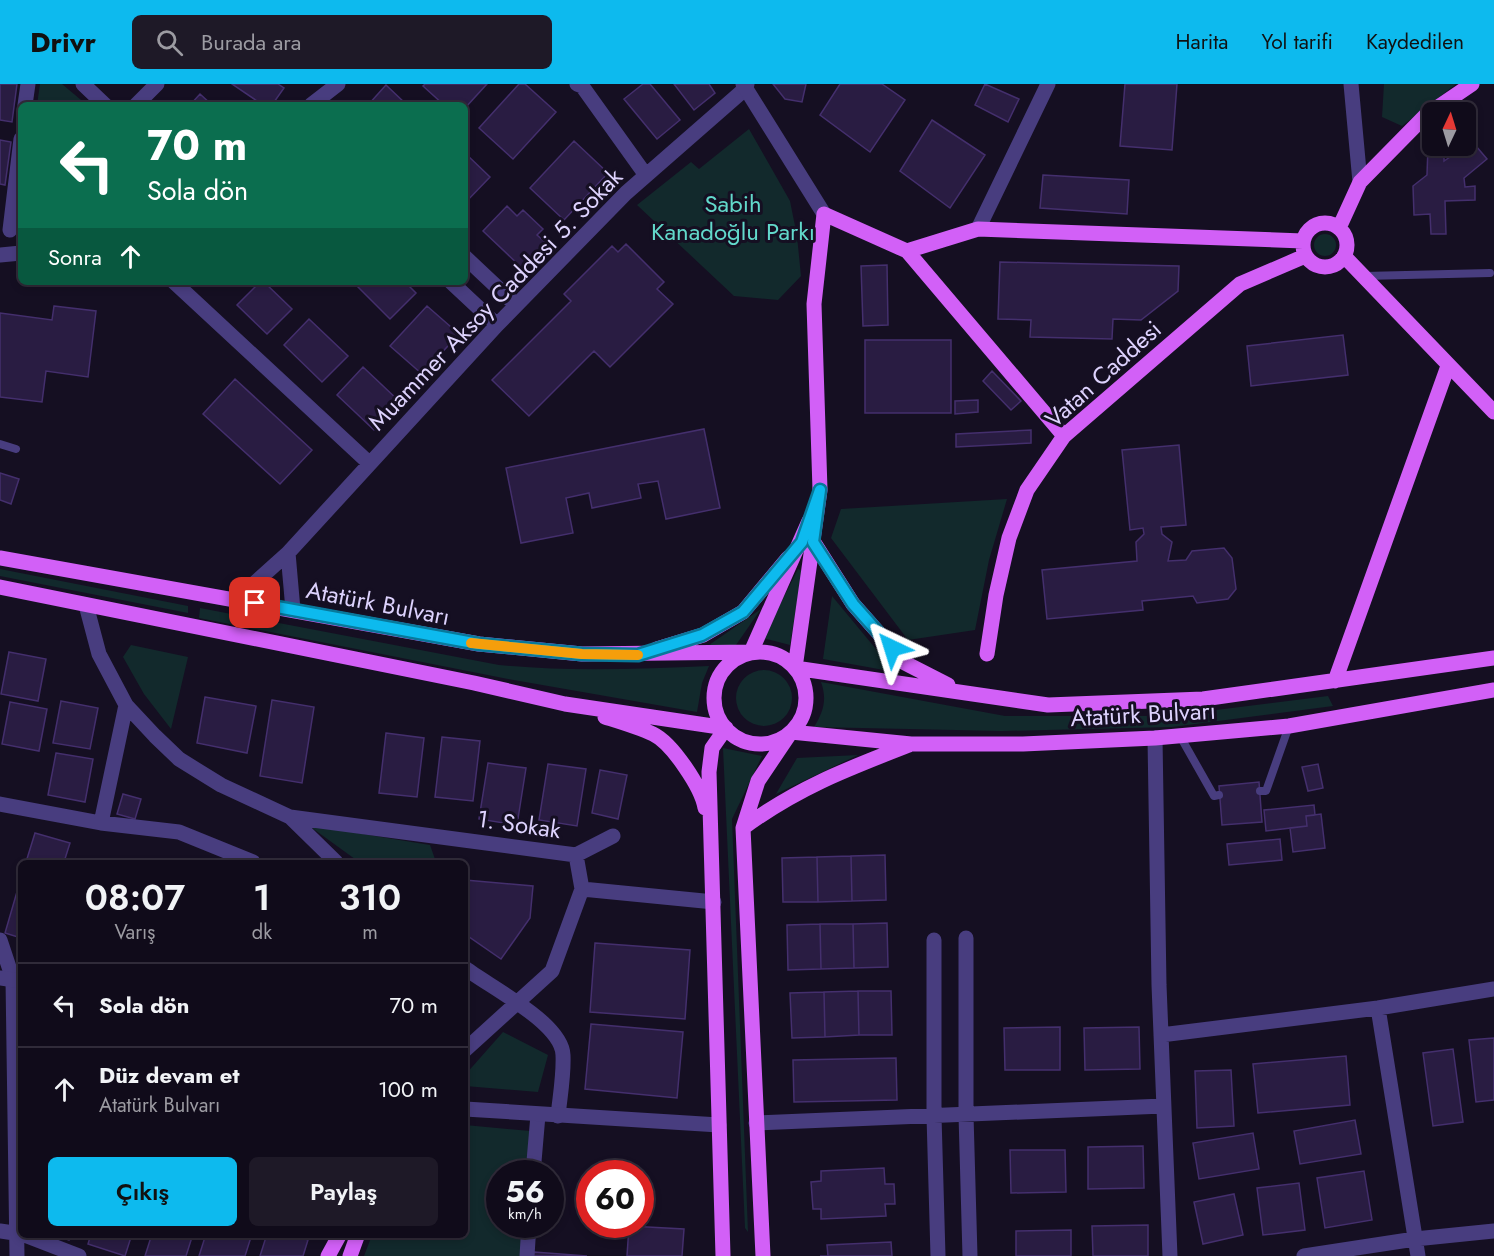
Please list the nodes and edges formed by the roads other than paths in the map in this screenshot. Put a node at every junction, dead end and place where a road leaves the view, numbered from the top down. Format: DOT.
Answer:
graph roads {
  1 [pos="28,84"];
  2 [pos="82,84"];
  3 [pos="157,84"];
  4 [pos="338,84"];
  5 [pos="1048,84"];
  6 [pos="1351,84"];
  7 [pos="1472,84"];
  8 [pos="580,85"];
  9 [pos="745,85"];
  10 [pos="25,102"];
  11 [pos="102,102"];
  12 [pos="139,102"];
  13 [pos="315,102"];
  14 [pos="18,157"];
  15 [pos="645,174"];
  16 [pos="1360,183"];
  17 [pos="824,214"];
  18 [pos="18,222"];
  19 [pos="1339,228"];
  20 [pos="978,230"];
  21 [pos="5,235"];
  22 [pos="1304,248"];
  23 [pos="907,250"];
  24 [pos="18,253"];
  25 [pos="0,255"];
  26 [pos="1344,256"];
  27 [pos="468,260"];
  28 [pos="1490,273"];
  29 [pos="1363,276"];
  30 [pos="177,285"];
  31 [pos="454,285"];
  32 [pos="516,305"];
  33 [pos="497,325"];
  34 [pos="1449,366"];
  35 [pos="1494,412"];
  36 [pos="1064,436"];
  37 [pos="0,444"];
  38 [pos="16,449"];
  39 [pos="369,463"];
  40 [pos="807,542"];
  41 [pos="288,553"];
  42 [pos="0,558"];
  43 [pos="0,587"];
  44 [pos="236,600"];
  45 [pos="86,605"];
  46 [pos="294,610"];
  47 [pos="751,652"];
  48 [pos="987,654"];
  49 [pos="638,655"];
  50 [pos="1494,657"];
  51 [pos="795,668"];
  52 [pos="1335,681"];
  53 [pos="1494,690"];
  54 [pos="962,691"];
  55 [pos="565,704"];
  56 [pos="126,705"];
  57 [pos="1289,726"];
  58 [pos="726,728"];
  59 [pos="791,732"];
  60 [pos="1180,736"];
  61 [pos="1155,738"];
  62 [pos="911,744"];
  63 [pos="1260,791"];
  64 [pos="1219,795"];
  65 [pos="0,804"];
  66 [pos="290,817"];
  67 [pos="101,823"];
  68 [pos="743,828"];
  69 [pos="613,836"];
  70 [pos="576,855"];
  71 [pos="248,860"];
  72 [pos="334,860"];
  73 [pos="714,862"];
  74 [pos="582,889"];
  75 [pos="714,902"];
  76 [pos="966,938"];
  77 [pos="0,940"];
  78 [pos="934,940"];
  79 [pos="468,970"];
  80 [pos="11,979"];
  81 [pos="1494,989"];
  82 [pos="516,1004"];
  83 [pos="1378,1008"];
  84 [pos="1161,1035"];
  85 [pos="468,1047"];
  86 [pos="1163,1106"];
  87 [pos="468,1109"];
  88 [pos="538,1114"];
  89 [pos="966,1115"];
  90 [pos="558,1116"];
  91 [pos="934,1116"];
  92 [pos="756,1123"];
  93 [pos="719,1125"];
  94 [pos="535,1160"];
  95 [pos="18,1177"];
  96 [pos="0,1231"];
  97 [pos="1494,1231"];
  98 [pos="18,1234"];
  99 [pos="19,1238"];
  100 [pos="31,1238"];
  101 [pos="337,1238"];
  102 [pos="357,1238"];
  103 [pos="528,1238"];
  104 [pos="1415,1239"];
  105 [pos="17,1256"];
  106 [pos="80,1256"];
  107 [pos="328,1256"];
  108 [pos="350,1256"];
  109 [pos="527,1256"];
  110 [pos="723,1256"];
  111 [pos="763,1256"];
  112 [pos="938,1256"];
  113 [pos="970,1256"];
  114 [pos="1170,1256"];
  115 [pos="1304,1256"];
  116 [pos="1418,1256"];
  1 -- 10 [label="street"];
  2 -- 11 [label="street"];
  3 -- 12 [label="street"];
  4 -- 13 [label="street"];
  5 -- 20 [label="street"];
  6 -- 16 [label="street"];
  7 -- 16 [label="main road"];
  8 -- 15 [label="street"];
  9 -- 15 [label="street, Muammer Aksoy Caddesi 5. Sokak"];
  9 -- 17 [label="street"];
  14 -- 21 [label="street"];
  15 -- 32 [label="street, Muammer Aksoy Caddesi 5. Sokak"];
  16 -- 19 [label="main road"];
  17 -- 23 [label="main road"];
  17 -- 40 [label="main road"];
  18 -- 21 [label="street"];
  19 -- 22 [label="main road"];
  19 -- 26 [label="main road"];
  20 -- 22 [label="main road"];
  20 -- 23 [label="main road"];
  22 -- 26 [label="main road"];
  22 -- 36 [label="main road, Vatan Caddesi"];
  23 -- 36 [label="main road"];
  24 -- 25 [label="street"];
  26 -- 29 [label="main road"];
  27 -- 32 [label="street"];
  28 -- 29 [label="lane"];
  29 -- 34 [label="main road"];
  30 -- 39 [label="street"];
  31 -- 33 [label="street"];
  32 -- 33 [label="street, Muammer Aksoy Caddesi 5. Sokak"];
  33 -- 39 [label="street, Muammer Aksoy Caddesi 5. Sokak"];
  34 -- 35 [label="main road"];
  34 -- 52 [label="main road"];
  36 -- 48 [label="main road, Vatan Caddesi"];
  37 -- 38 [label="lane"];
  39 -- 41 [label="street, Muammer Aksoy Caddesi 5. Sokak"];
  40 -- 47 [label="main road"];
  40 -- 49 [label="main road"];
  40 -- 51 [label="main road"];
  40 -- 54 [label="main road"];
  41 -- 44 [label="street, Muammer Aksoy Caddesi 5. Sokak"];
  41 -- 46 [label="street"];
  42 -- 44 [label="main road, Atatürk Bulvarı"];
  43 -- 45 [label="main road, Atatürk Bulvarı"];
  44 -- 46 [label="main road, Atatürk Bulvarı"];
  45 -- 55 [label="main road, Atatürk Bulvarı"];
  45 -- 56 [label="street"];
  46 -- 49 [label="main road, Atatürk Bulvarı"];
  47 -- 49 [label="main road, Atatürk Bulvarı"];
  47 -- 51 [label="main road, Atatürk Bulvarı"];
  47 -- 58 [label="main road"];
  50 -- 52 [label="main road, Atatürk Bulvarı"];
  51 -- 54 [label="main road, Atatürk Bulvarı"];
  51 -- 59 [label="main road"];
  52 -- 54 [label="main road, Atatürk Bulvarı"];
  53 -- 57 [label="main road, Atatürk Bulvarı"];
  55 -- 58 [label="main road, Atatürk Bulvarı"];
  55 -- 73 [label="main road"];
  56 -- 66 [label="street"];
  56 -- 67 [label="street"];
  57 -- 60 [label="main road, Atatürk Bulvarı"];
  57 -- 63 [label="lane"];
  58 -- 59 [label="main road, Atatürk Bulvarı"];
  58 -- 73 [label="main road"];
  59 -- 62 [label="main road, Atatürk Bulvarı"];
  59 -- 68 [label="main road"];
  60 -- 61 [label="main road, Atatürk Bulvarı"];
  60 -- 64 [label="lane"];
  61 -- 62 [label="main road, Atatürk Bulvarı"];
  61 -- 84 [label="street"];
  62 -- 68 [label="main road"];
  65 -- 67 [label="street"];
  66 -- 70 [label="street, 1. Sokak"];
  66 -- 72 [label="street"];
  67 -- 71 [label="street"];
  68 -- 92 [label="main road"];
  69 -- 70 [label="street"];
  70 -- 74 [label="street, 1. Sokak"];
  73 -- 75 [label="main road"];
  74 -- 75 [label="street"];
  74 -- 82 [label="street"];
  75 -- 93 [label="main road"];
  76 -- 89 [label="street"];
  77 -- 80 [label="street"];
  78 -- 91 [label="street"];
  79 -- 82 [label="street"];
  80 -- 95 [label="street"];
  81 -- 83 [label="street"];
  82 -- 85 [label="street"];
  82 -- 90 [label="street"];
  83 -- 84 [label="street"];
  83 -- 104 [label="street"];
  84 -- 86 [label="street"];
  86 -- 89 [label="street"];
  86 -- 114 [label="street"];
  87 -- 88 [label="street"];
  88 -- 90 [label="street"];
  88 -- 94 [label="street"];
  89 -- 91 [label="street"];
  89 -- 113 [label="street"];
  90 -- 93 [label="street"];
  91 -- 92 [label="street"];
  91 -- 112 [label="street"];
  92 -- 111 [label="main road"];
  93 -- 110 [label="main road"];
  96 -- 98 [label="street"];
  97 -- 104 [label="street"];
  99 -- 105 [label="street"];
  100 -- 106 [label="street"];
  101 -- 107 [label="main road"];
  102 -- 108 [label="main road"];
  103 -- 109 [label="street"];
  104 -- 115 [label="street"];
  104 -- 116 [label="street"];
}
